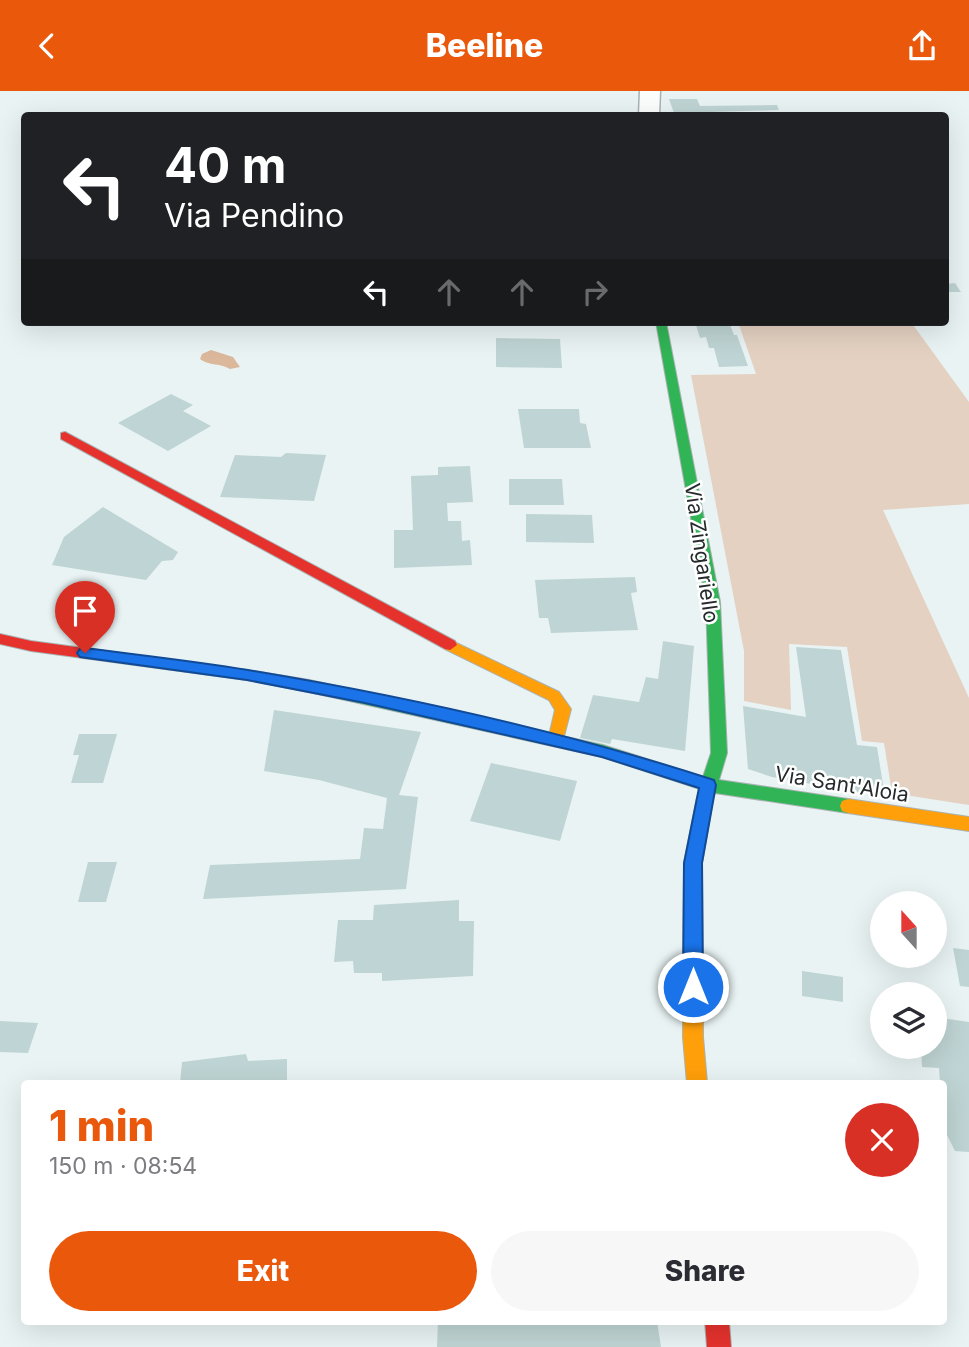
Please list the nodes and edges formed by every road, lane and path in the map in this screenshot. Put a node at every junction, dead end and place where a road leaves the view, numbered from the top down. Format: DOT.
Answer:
graph roads {
  1 [pos="650,91"];
  2 [pos="649,112"];
  3 [pos="663,326"];
  4 [pos="65,436"];
  5 [pos="0,639"];
  6 [pos="556,740"];
  7 [pos="708,785"];
  8 [pos="969,824"];
  9 [pos="697,1080"];
  10 [pos="717,1325"];
  11 [pos="719,1347"];
  1 -- 2 [label="street"];
  3 -- 7 [label="street, Via Zingariello"];
  4 -- 6 [label="street"];
  5 -- 6 [label="street, Via Sant'Aloia"];
  6 -- 7 [label="street, Via Sant'Aloia"];
  7 -- 8 [label="street, Via Sant'Aloia"];
  7 -- 9 [label="street, Via Zingariello"];
  10 -- 11 [label="street"];
}
